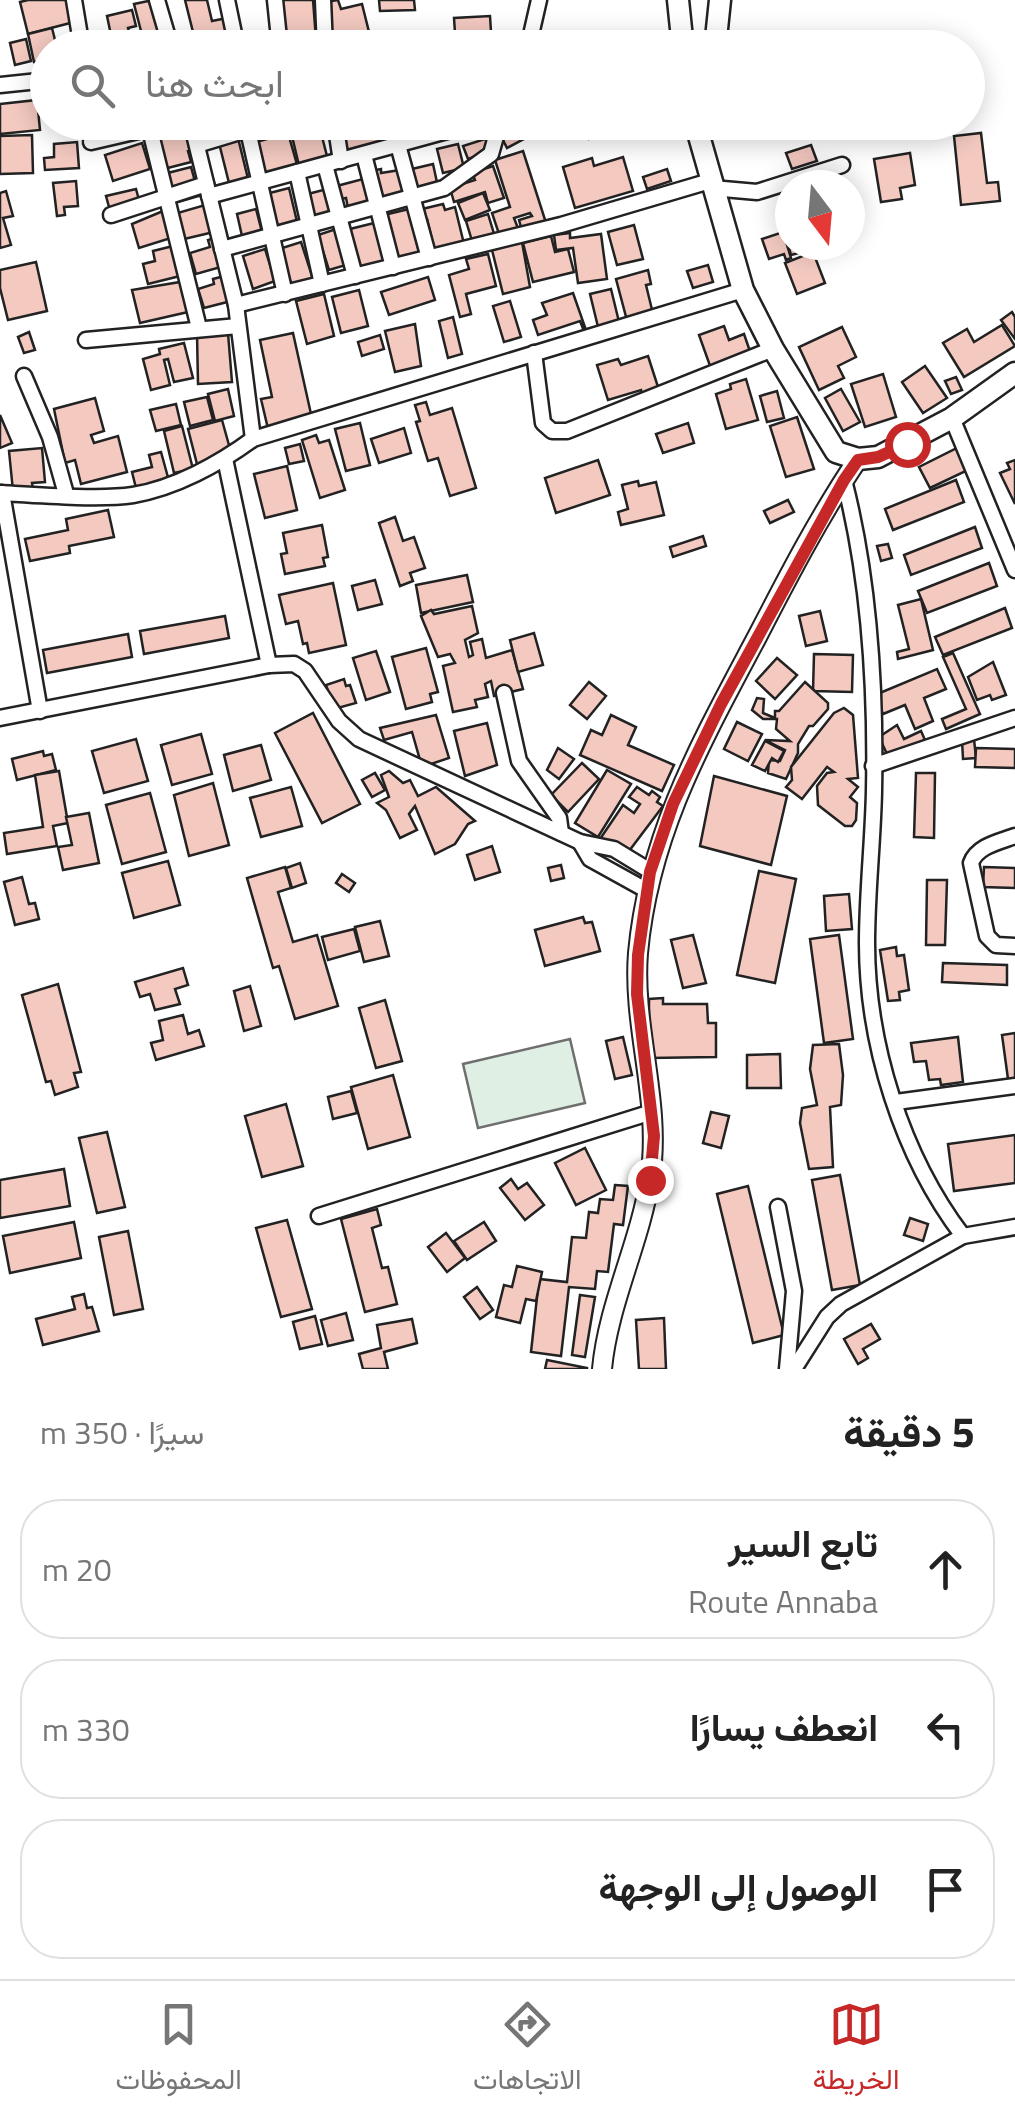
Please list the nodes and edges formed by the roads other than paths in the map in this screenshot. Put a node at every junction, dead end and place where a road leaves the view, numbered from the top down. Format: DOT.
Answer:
graph roads {
  1 [pos="74,0"];
  2 [pos="157,0"];
  3 [pos="227,0"];
  4 [pos="275,0"];
  5 [pos="323,0"];
  6 [pos="539,0"];
  7 [pos="678,0"];
  8 [pos="720,0"];
  9 [pos="79,30"];
  10 [pos="166,30"];
  11 [pos="233,30"];
  12 [pos="278,30"];
  13 [pos="324,30"];
  14 [pos="532,30"];
  15 [pos="681,30"];
  16 [pos="716,30"];
  17 [pos="30,82"];
  18 [pos="0,85"];
  19 [pos="99,140"];
  20 [pos="153,140"];
  21 [pos="195,140"];
  22 [pos="207,140"];
  23 [pos="250,140"];
  24 [pos="338,140"];
  25 [pos="416,140"];
  26 [pos="495,140"];
  27 [pos="699,140"];
  28 [pos="704,140"];
  29 [pos="92,142"];
  30 [pos="196,144"];
  31 [pos="398,145"];
  32 [pos="702,152"];
  33 [pos="364,154"];
  34 [pos="341,160"];
  35 [pos="325,165"];
  36 [pos="842,165"];
  37 [pos="297,172"];
  38 [pos="260,182"];
  39 [pos="711,185"];
  40 [pos="208,190"];
  41 [pos="168,196"];
  42 [pos="414,198"];
  43 [pos="378,208"];
  44 [pos="111,215"];
  45 [pos="338,218"];
  46 [pos="307,226"];
  47 [pos="270,236"];
  48 [pos="222,249"];
  49 [pos="429,258"];
  50 [pos="392,267"];
  51 [pos="355,276"];
  52 [pos="322,284"];
  53 [pos="743,290"];
  54 [pos="285,294"];
  55 [pos="236,305"];
  56 [pos="238,326"];
  57 [pos="199,328"];
  58 [pos="86,340"];
  59 [pos="773,349"];
  60 [pos="534,353"];
  61 [pos="1015,373"];
  62 [pos="24,376"];
  63 [pos="952,418"];
  64 [pos="252,439"];
  65 [pos="226,459"];
  66 [pos="858,460"];
  67 [pos="844,480"];
  68 [pos="1,493"];
  69 [pos="66,494"];
  70 [pos="1015,570"];
  71 [pos="270,664"];
  72 [pos="504,693"];
  73 [pos="40,711"];
  74 [pos="0,718"];
  75 [pos="1015,718"];
  76 [pos="874,766"];
  77 [pos="561,833"];
  78 [pos="1015,836"];
  79 [pos="648,881"];
  80 [pos="1015,946"];
  81 [pos="1015,1086"];
  82 [pos="896,1102"];
  83 [pos="652,1112"];
  84 [pos="778,1207"];
  85 [pos="319,1216"];
  86 [pos="1015,1228"];
  87 [pos="963,1236"];
  88 [pos="602,1369"];
  89 [pos="790,1369"];
  1 -- 9 [label="street"];
  2 -- 10 [label="street"];
  3 -- 11 [label="street"];
  4 -- 12 [label="street"];
  5 -- 13 [label="street"];
  6 -- 14 [label="street"];
  7 -- 15 [label="main road"];
  8 -- 16 [label="main road"];
  17 -- 18 [label="street"];
  19 -- 29 [label="street"];
  20 -- 41 [label="street"];
  21 -- 30 [label="street"];
  22 -- 30 [label="street"];
  23 -- 38 [label="street"];
  24 -- 34 [label="street"];
  25 -- 31 [label="street"];
  26 -- 42 [label="street"];
  27 -- 32 [label="main road"];
  28 -- 32 [label="main road"];
  30 -- 40 [label="street"];
  31 -- 33 [label="street"];
  31 -- 42 [label="street"];
  32 -- 39 [label="main road"];
  33 -- 34 [label="street"];
  33 -- 43 [label="street"];
  34 -- 35 [label="street"];
  35 -- 37 [label="street"];
  35 -- 45 [label="street"];
  36 -- 39 [label="street"];
  37 -- 38 [label="street"];
  37 -- 46 [label="street"];
  38 -- 40 [label="street"];
  38 -- 47 [label="street"];
  39 -- 49 [label="street"];
  39 -- 53 [label="main road"];
  40 -- 41 [label="street"];
  40 -- 48 [label="street"];
  41 -- 44 [label="street"];
  41 -- 57 [label="street"];
  42 -- 43 [label="street"];
  42 -- 49 [label="street"];
  43 -- 45 [label="street"];
  43 -- 50 [label="street"];
  45 -- 46 [label="street"];
  45 -- 51 [label="street"];
  46 -- 47 [label="street"];
  46 -- 52 [label="street"];
  47 -- 48 [label="street"];
  47 -- 54 [label="street"];
  48 -- 55 [label="street"];
  49 -- 50 [label="street"];
  50 -- 51 [label="street"];
  51 -- 52 [label="street"];
  52 -- 54 [label="street"];
  53 -- 59 [label="main road"];
  53 -- 60 [label="street"];
  54 -- 55 [label="street"];
  55 -- 56 [label="street"];
  56 -- 57 [label="street"];
  56 -- 64 [label="street"];
  57 -- 58 [label="street"];
  59 -- 60 [label="street"];
  59 -- 66 [label="main road"];
  60 -- 64 [label="street"];
  61 -- 63 [label="main road"];
  62 -- 69 [label="street"];
  63 -- 66 [label="main road"];
  63 -- 70 [label="street"];
  64 -- 65 [label="street"];
  65 -- 69 [label="street"];
  65 -- 71 [label="street"];
  66 -- 67 [label="street"];
  67 -- 76 [label="street"];
  67 -- 79 [label="street"];
  68 -- 69 [label="street"];
  68 -- 73 [label="street"];
  71 -- 73 [label="street"];
  71 -- 77 [label="street"];
  72 -- 77 [label="street"];
  73 -- 74 [label="street"];
  75 -- 76 [label="street"];
  76 -- 82 [label="street"];
  77 -- 79 [label="street"];
  78 -- 80 [label="street"];
  79 -- 83 [label="street"];
  81 -- 82 [label="street"];
  82 -- 87 [label="street"];
  83 -- 85 [label="street"];
  83 -- 88 [label="street"];
  84 -- 89 [label="street"];
  86 -- 87 [label="street"];
  87 -- 89 [label="street"];
}
